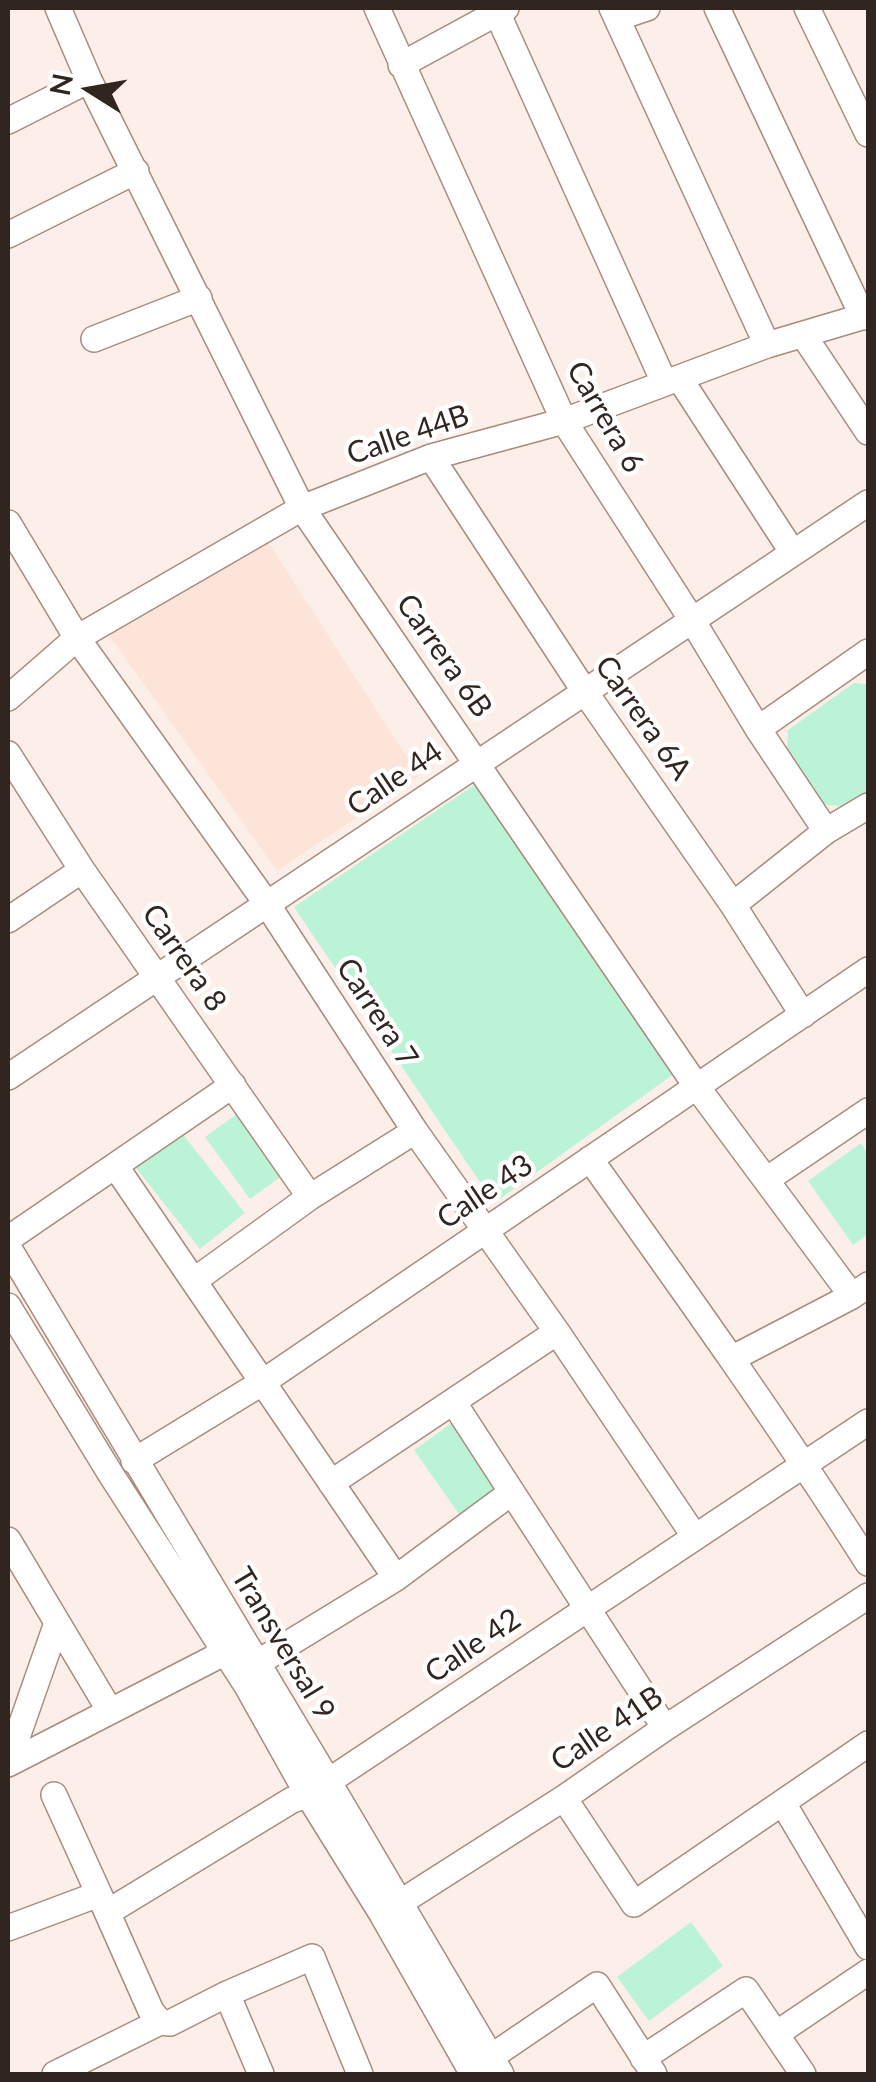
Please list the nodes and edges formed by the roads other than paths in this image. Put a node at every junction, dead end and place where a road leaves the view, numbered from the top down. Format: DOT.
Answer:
graph roads {
  1 [pos="58,8"];
  2 [pos="377,8"];
  3 [pos="648,8"];
  4 [pos="717,8"];
  5 [pos="807,8"];
  6 [pos="500,9"];
  7 [pos="615,13"];
  8 [pos="402,64"];
  9 [pos="89,80"];
  10 [pos="8,121"];
  11 [pos="868,134"];
  12 [pos="136,171"];
  13 [pos="8,236"];
  14 [pos="199,298"];
  15 [pos="866,316"];
  16 [pos="804,336"];
  17 [pos="94,339"];
  18 [pos="768,345"];
  19 [pos="672,381"];
  20 [pos="564,422"];
  21 [pos="868,432"];
  22 [pos="431,457"];
  23 [pos="868,503"];
  24 [pos="302,508"];
  25 [pos="8,522"];
  26 [pos="793,553"];
  27 [pos="692,620"];
  28 [pos="76,638"];
  29 [pos="868,653"];
  30 [pos="584,692"];
  31 [pos="8,698"];
  32 [pos="758,729"];
  33 [pos="9,761"];
  34 [pos="478,763"];
  35 [pos="868,806"];
  36 [pos="826,830"];
  37 [pos="82,870"];
  38 [pos="266,904"];
  39 [pos="733,904"];
  40 [pos="8,920"];
  41 [pos="868,970"];
  42 [pos="157,977"];
  43 [pos="802,1015"];
  44 [pos="8,1077"];
  45 [pos="233,1086"];
  46 [pos="697,1087"];
  47 [pos="868,1111"];
  48 [pos="414,1131"];
  49 [pos="590,1159"];
  50 [pos="116,1167"];
  51 [pos="766,1180"];
  52 [pos="310,1197"];
  53 [pos="486,1230"];
  54 [pos="8,1239"];
  55 [pos="8,1248"];
  56 [pos="194,1280"];
  57 [pos="860,1291"];
  58 [pos="8,1306"];
  59 [pos="557,1332"];
  60 [pos="732,1358"];
  61 [pos="264,1382"];
  62 [pos="454,1403"];
  63 [pos="868,1422"];
  64 [pos="134,1462"];
  65 [pos="805,1464"];
  66 [pos="332,1483"];
  67 [pos="512,1492"];
  68 [pos="695,1537"];
  69 [pos="8,1540"];
  70 [pos="868,1562"];
  71 [pos="396,1578"];
  72 [pos="868,1596"];
  73 [pos="587,1609"];
  74 [pos="57,1623"];
  75 [pos="230,1640"];
  76 [pos="248,1669"];
  77 [pos="106,1702"];
  78 [pos="665,1728"];
  79 [pos="868,1744"];
  80 [pos="8,1764"];
  81 [pos="318,1788"];
  82 [pos="54,1794"];
  83 [pos="564,1798"];
  84 [pos="783,1803"];
  85 [pos="103,1903"];
  86 [pos="858,1907"];
  87 [pos="391,1908"];
  88 [pos="8,1928"];
  89 [pos="868,1947"];
  90 [pos="868,1972"];
  91 [pos="227,1994"];
  92 [pos="160,2022"];
  93 [pos="776,2034"];
  94 [pos="649,2066"];
  95 [pos="488,2069"];
  96 [pos="55,2074"];
  97 [pos="261,2074"];
  98 [pos="360,2074"];
  99 [pos="803,2074"];
  1 -- 9 [label="street, Carrera 6B"];
  2 -- 8 [label="street, Carrera 6"];
  3 -- 7 [label="street"];
  4 -- 15 [label="street"];
  5 -- 11 [label="street"];
  6 -- 8 [label="street"];
  6 -- 19 [label="street"];
  7 -- 18 [label="street"];
  8 -- 20 [label="street, Carrera 6"];
  9 -- 10 [label="street"];
  9 -- 12 [label="street, Carrera 6B"];
  12 -- 13 [label="street"];
  12 -- 14 [label="street, Carrera 6B"];
  14 -- 17 [label="street"];
  14 -- 24 [label="street, Carrera 6B"];
  15 -- 16 [label="street, Calle 44B"];
  16 -- 18 [label="street, Calle 44B"];
  16 -- 21 [label="street"];
  18 -- 19 [label="street, Calle 44B"];
  19 -- 20 [label="street, Calle 44B"];
  19 -- 26 [label="street"];
  20 -- 22 [label="street, Calle 44B"];
  20 -- 27 [label="street, Carrera 6"];
  22 -- 24 [label="street, Calle 44B"];
  22 -- 30 [label="street, Carrera 6A"];
  23 -- 26 [label="street, Calle 44"];
  24 -- 28 [label="street, Calle 44B"];
  24 -- 34 [label="street, Carrera 6B"];
  25 -- 28 [label="street, Carrera 7"];
  26 -- 27 [label="street, Calle 44"];
  27 -- 30 [label="street, Calle 44"];
  27 -- 32 [label="street, Carrera 6"];
  28 -- 31 [label="street, Calle 44B"];
  28 -- 38 [label="street, Carrera 7"];
  29 -- 32 [label="street"];
  30 -- 34 [label="street, Calle 44"];
  30 -- 39 [label="street, Carrera 6A"];
  32 -- 36 [label="street, Carrera 6"];
  33 -- 37 [label="street, Carrera 8"];
  34 -- 38 [label="street, Calle 44"];
  34 -- 46 [label="street, Carrera 6B"];
  35 -- 36 [label="street"];
  36 -- 39 [label="street"];
  37 -- 40 [label="street"];
  37 -- 42 [label="street, Carrera 8"];
  38 -- 42 [label="street, Calle 44"];
  38 -- 48 [label="street, Carrera 7"];
  39 -- 43 [label="street, Carrera 6A"];
  41 -- 43 [label="street, Calle 43"];
  42 -- 44 [label="street, Calle 44"];
  42 -- 45 [label="street, Carrera 8"];
  43 -- 46 [label="street, Calle 43"];
  45 -- 50 [label="street"];
  45 -- 52 [label="street, Carrera 8"];
  46 -- 49 [label="street, Calle 43"];
  46 -- 51 [label="street, Carrera 6B"];
  47 -- 51 [label="street"];
  48 -- 52 [label="street"];
  48 -- 53 [label="street, Carrera 7"];
  49 -- 53 [label="street, Calle 43"];
  49 -- 60 [label="street"];
  50 -- 54 [label="street"];
  50 -- 56 [label="street"];
  51 -- 57 [label="street, Carrera 6B"];
  52 -- 56 [label="street"];
  53 -- 59 [label="street, Carrera 7"];
  53 -- 61 [label="street, Calle 43"];
  55 -- 64 [label="street, Transversal 9"];
  56 -- 61 [label="street"];
  57 -- 60 [label="street"];
  58 -- 75 [label="street, Transversal 9"];
  59 -- 62 [label="street"];
  59 -- 68 [label="street, Carrera 7"];
  60 -- 65 [label="street"];
  61 -- 64 [label="street, Calle 43"];
  61 -- 66 [label="street"];
  62 -- 66 [label="street"];
  62 -- 67 [label="street"];
  63 -- 65 [label="street, Calle 42"];
  64 -- 75 [label="street, Transversal 9"];
  65 -- 68 [label="street, Calle 42"];
  65 -- 70 [label="street"];
  66 -- 71 [label="street"];
  67 -- 71 [label="street"];
  67 -- 73 [label="street"];
  68 -- 73 [label="street, Calle 42"];
  69 -- 74 [label="street"];
  71 -- 76 [label="street"];
  72 -- 78 [label="street, Calle 41B"];
  73 -- 78 [label="street"];
  73 -- 81 [label="street, Calle 42"];
  74 -- 77 [label="street"];
  74 -- 80 [label="street"];
  75 -- 76 [label="street, Transversal 9"];
  75 -- 77 [label="street"];
  76 -- 81 [label="street, Transversal 9"];
  77 -- 80 [label="street"];
  78 -- 83 [label="street, Calle 41B"];
  79 -- 84 [label="street"];
  81 -- 85 [label="street, Calle 42"];
  81 -- 87 [label="street, Transversal 9"];
  82 -- 85 [label="street"];
  83 -- 84 [label="street"];
  83 -- 87 [label="street, Calle 41B"];
  84 -- 86 [label="street"];
  85 -- 88 [label="street, Calle 42"];
  85 -- 92 [label="street"];
  86 -- 89 [label="street"];
  87 -- 95 [label="street, Transversal 9"];
  90 -- 93 [label="street"];
  91 -- 92 [label="street"];
  91 -- 97 [label="street"];
  91 -- 98 [label="street"];
  92 -- 96 [label="street"];
  93 -- 94 [label="street"];
  93 -- 99 [label="street"];
  94 -- 95 [label="street"];
}
